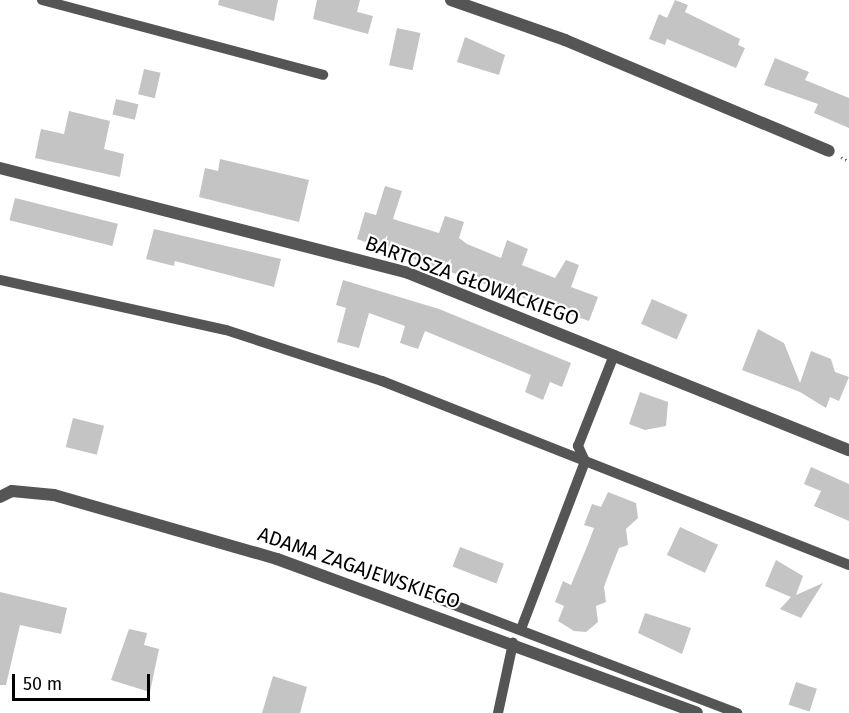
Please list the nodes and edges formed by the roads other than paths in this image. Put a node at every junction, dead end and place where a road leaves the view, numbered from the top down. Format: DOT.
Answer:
graph roads {
  1 [pos="42,0"];
  2 [pos="451,0"];
  3 [pos="323,75"];
  4 [pos="829,151"];
  5 [pos="0,168"];
  6 [pos="0,280"];
  7 [pos="614,355"];
  8 [pos="849,450"];
  9 [pos="585,461"];
  10 [pos="0,497"];
  11 [pos="849,565"];
  12 [pos="428,595"];
  13 [pos="521,629"];
  14 [pos="513,643"];
  15 [pos="498,713"];
  16 [pos="698,713"];
  17 [pos="737,713"];
  1 -- 3 [label="lane"];
  2 -- 4 [label="street"];
  5 -- 7 [label="street, BARTOSZA GŁOWACKIEGO"];
  6 -- 9 [label="lane"];
  7 -- 8 [label="street, BARTOSZA GŁOWACKIEGO"];
  7 -- 9 [label="lane"];
  9 -- 11 [label="lane"];
  9 -- 13 [label="lane"];
  10 -- 14 [label="street, ADAMA ZAGAJEWSKIEGO"];
  12 -- 13 [label="lane"];
  13 -- 17 [label="lane"];
  14 -- 15 [label="lane"];
  14 -- 16 [label="street, ADAMA ZAGAJEWSKIEGO"];
}
